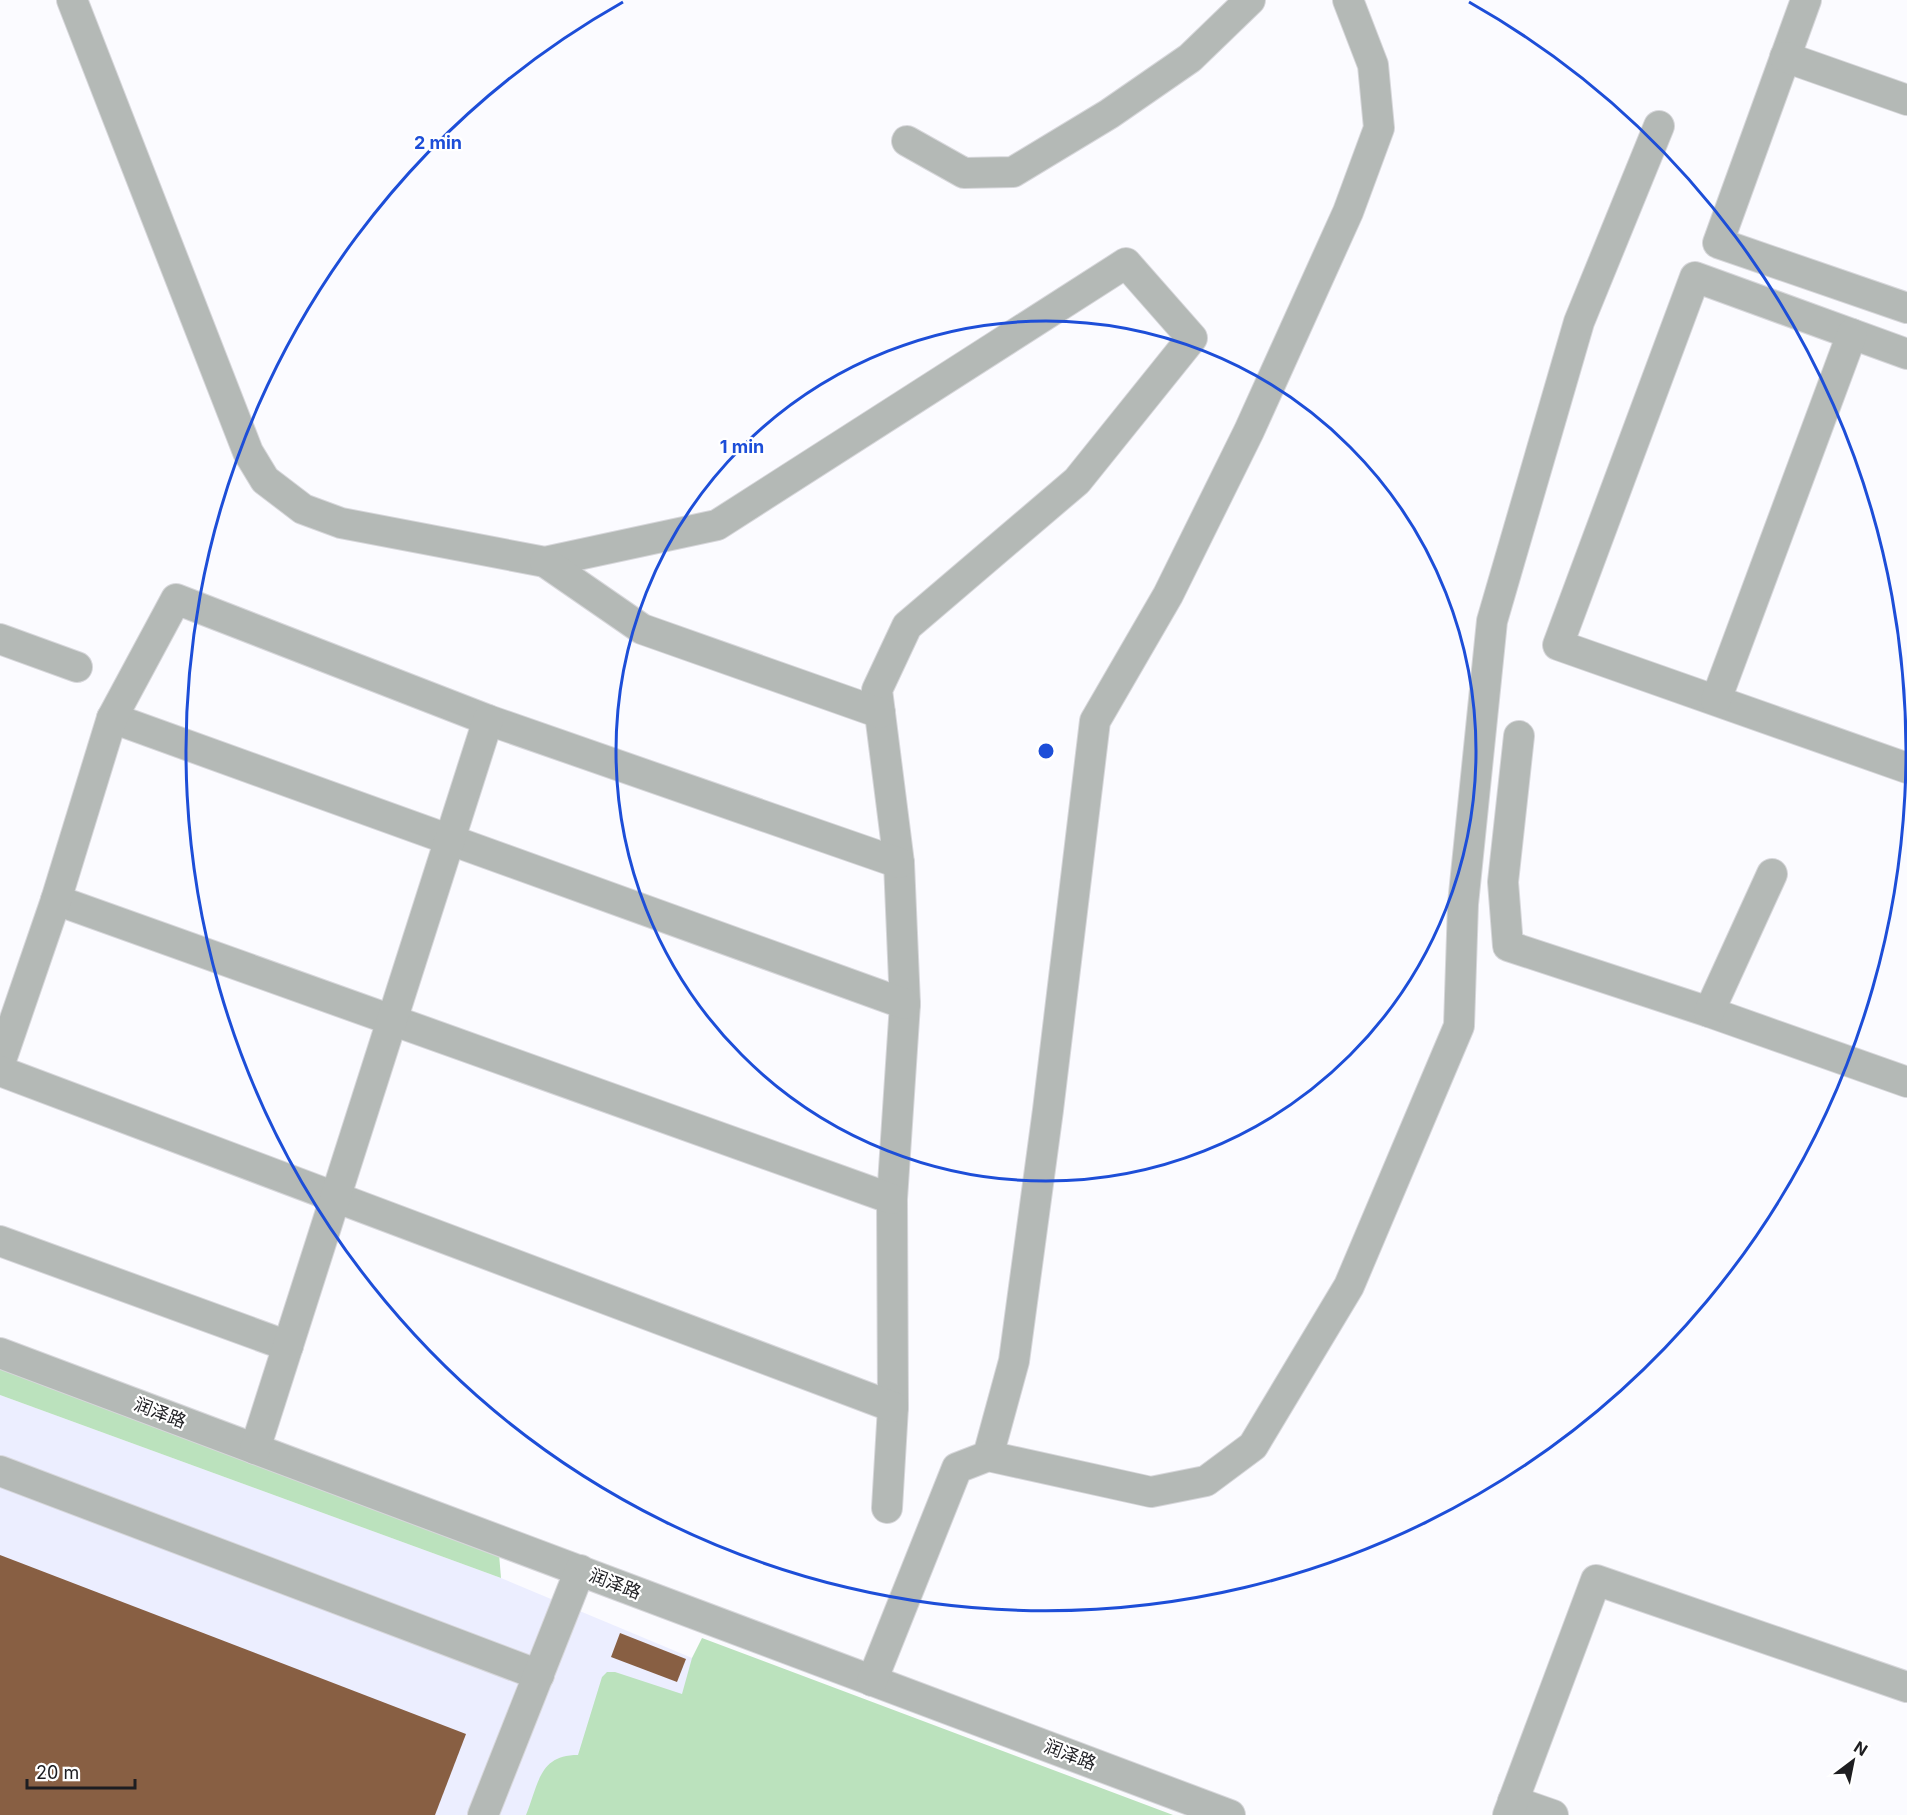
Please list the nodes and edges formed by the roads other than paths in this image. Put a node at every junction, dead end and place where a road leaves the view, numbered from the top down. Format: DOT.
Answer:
graph roads {
  1 [pos="72,0"];
  2 [pos="1250,0"];
  3 [pos="1348,0"];
  4 [pos="1806,0"];
  5 [pos="1785,57"];
  6 [pos="1907,100"];
  7 [pos="1659,126"];
  8 [pos="907,141"];
  9 [pos="1907,308"];
  10 [pos="1852,334"];
  11 [pos="1907,354"];
  12 [pos="545,562"];
  13 [pos="0,639"];
  14 [pos="78,667"];
  15 [pos="1716,700"];
  16 [pos="880,713"];
  17 [pos="112,718"];
  18 [pos="488,720"];
  19 [pos="1519,736"];
  20 [pos="1907,768"];
  21 [pos="450,841"];
  22 [pos="899,863"];
  23 [pos="1772,874"];
  24 [pos="56,900"];
  25 [pos="905,1004"];
  26 [pos="1709,1012"];
  27 [pos="393,1019"];
  28 [pos="0,1063"];
  29 [pos="0,1071"];
  30 [pos="1907,1082"];
  31 [pos="336,1197"];
  32 [pos="892,1199"];
  33 [pos="0,1241"];
  34 [pos="288,1346"];
  35 [pos="0,1353"];
  36 [pos="893,1407"];
  37 [pos="255,1449"];
  38 [pos="988,1456"];
  39 [pos="0,1471"];
  40 [pos="886,1508"];
  41 [pos="580,1570"];
  42 [pos="538,1676"];
  43 [pos="872,1681"];
  44 [pos="1907,1687"];
  45 [pos="1510,1808"];
  46 [pos="483,1815"];
  47 [pos="1230,1815"];
  48 [pos="1553,1815"];
  1 -- 12 [label="street"];
  2 -- 8 [label="street"];
  3 -- 38 [label="street"];
  4 -- 5 [label="street"];
  5 -- 6 [label="street"];
  5 -- 9 [label="street"];
  7 -- 38 [label="street"];
  10 -- 11 [label="street"];
  10 -- 15 [label="street"];
  10 -- 15 [label="street"];
  12 -- 16 [label="street"];
  12 -- 16 [label="street"];
  13 -- 14 [label="street"];
  15 -- 20 [label="street"];
  16 -- 22 [label="street"];
  17 -- 18 [label="street"];
  17 -- 21 [label="street"];
  17 -- 24 [label="street"];
  18 -- 21 [label="street"];
  18 -- 22 [label="street"];
  19 -- 26 [label="street"];
  21 -- 25 [label="street"];
  21 -- 27 [label="street"];
  22 -- 25 [label="street"];
  23 -- 26 [label="street"];
  24 -- 27 [label="street"];
  24 -- 28 [label="street"];
  25 -- 32 [label="street"];
  26 -- 30 [label="street"];
  27 -- 31 [label="street"];
  27 -- 32 [label="street"];
  29 -- 31 [label="street"];
  31 -- 34 [label="street"];
  31 -- 36 [label="street"];
  32 -- 36 [label="street"];
  33 -- 34 [label="street"];
  34 -- 37 [label="street"];
  35 -- 37 [label="street, 润泽路"];
  36 -- 40 [label="street"];
  37 -- 41 [label="street, 润泽路"];
  38 -- 43 [label="street"];
  39 -- 42 [label="street"];
  41 -- 42 [label="street"];
  41 -- 43 [label="street, 润泽路"];
  42 -- 46 [label="street"];
  43 -- 47 [label="street, 润泽路"];
  44 -- 45 [label="street"];
  45 -- 48 [label="street"];
}
